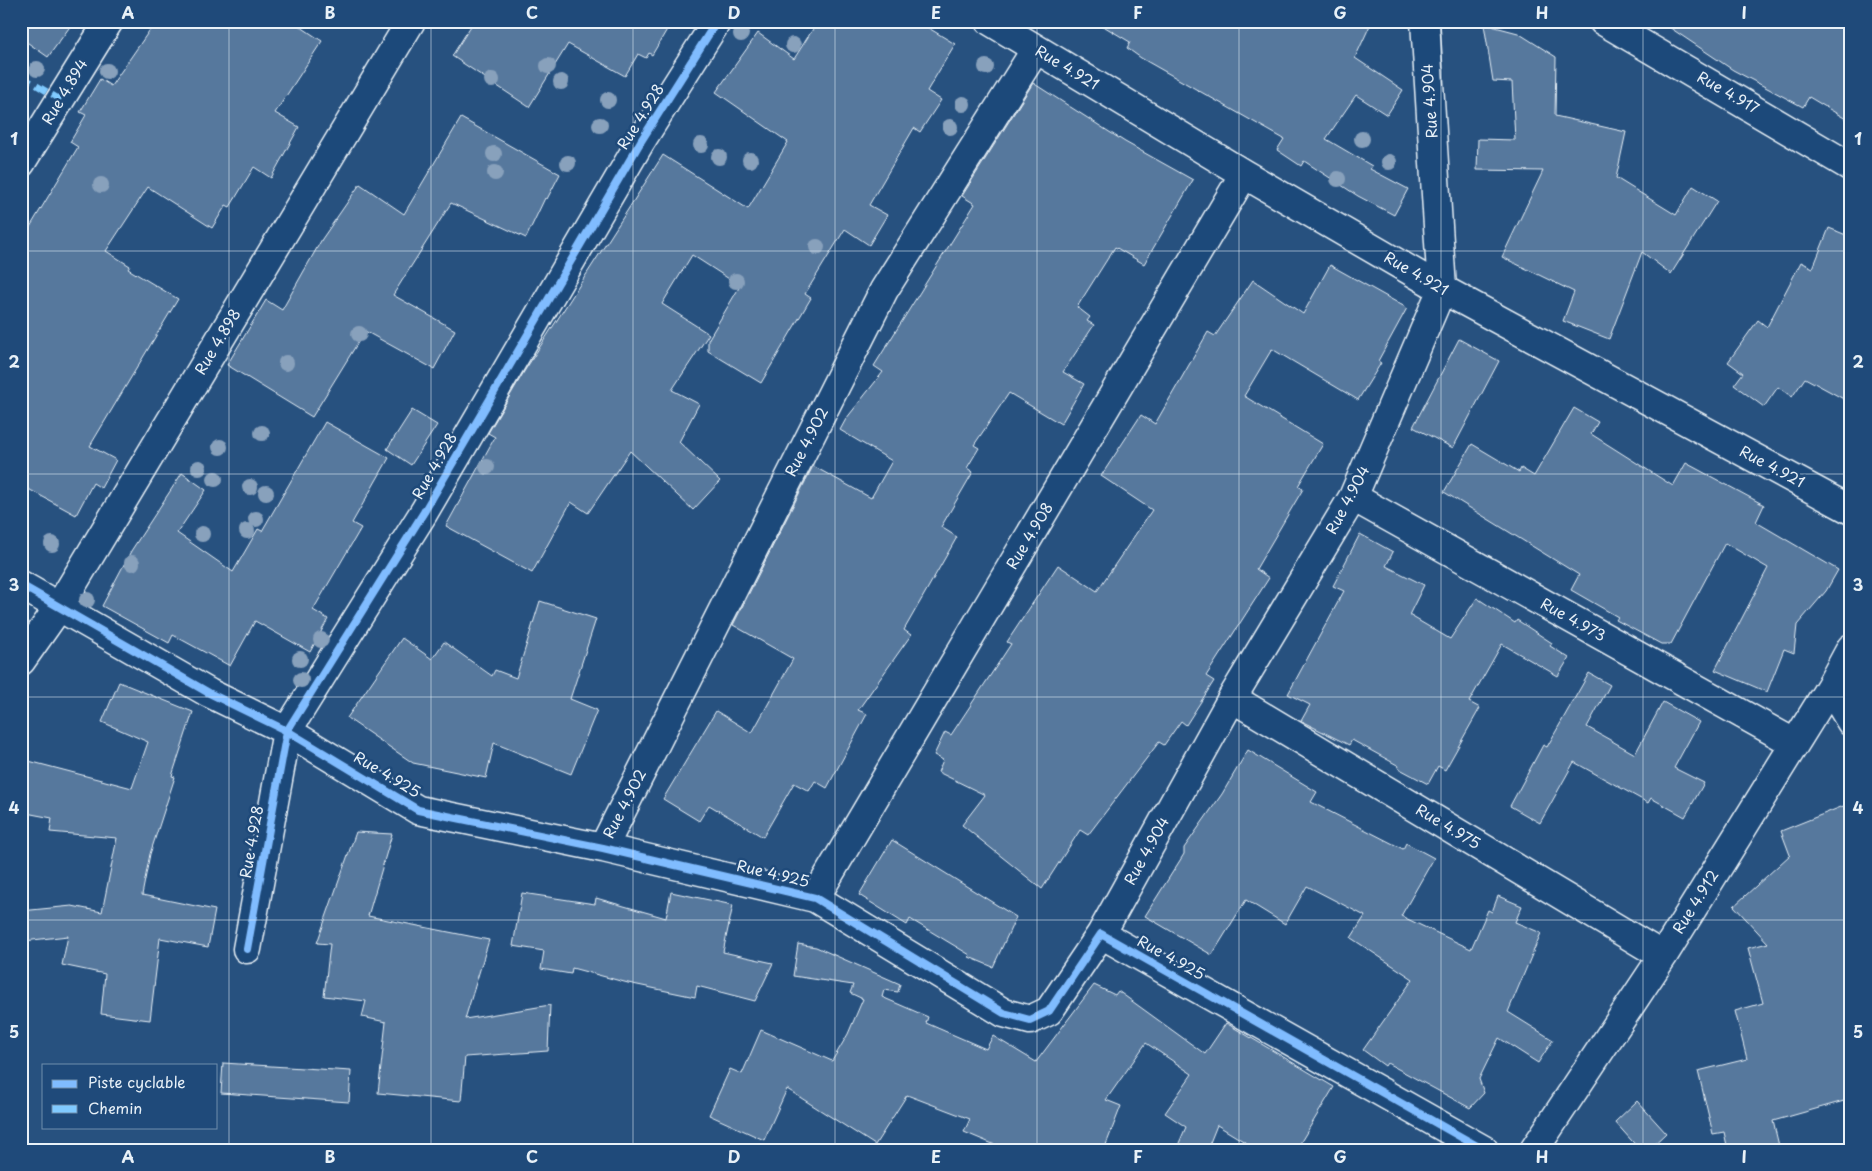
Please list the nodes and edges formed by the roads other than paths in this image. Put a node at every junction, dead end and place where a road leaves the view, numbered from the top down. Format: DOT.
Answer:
graph roads {
  1 [pos="109,21"];
  2 [pos="411,21"];
  3 [pos="717,21"];
  4 [pos="990,21"];
  5 [pos="1425,21"];
  6 [pos="1603,21"];
  7 [pos="1036,49"];
  8 [pos="21,163"];
  9 [pos="1851,167"];
  10 [pos="1244,174"];
  11 [pos="1442,289"];
  12 [pos="1353,497"];
  13 [pos="1851,510"];
  14 [pos="21,585"];
  15 [pos="59,607"];
  16 [pos="1851,648"];
  17 [pos="21,661"];
  18 [pos="1830,687"];
  19 [pos="1232,698"];
  20 [pos="1851,722"];
  21 [pos="286,730"];
  22 [pos="1794,743"];
  23 [pos="603,848"];
  24 [pos="815,898"];
  25 [pos="1101,934"];
  26 [pos="247,949"];
  27 [pos="1663,956"];
  28 [pos="1484,1150"];
  29 [pos="1534,1150"];
  1 -- 8 [label="street, Rue 4.894"];
  2 -- 15 [label="street, Rue 4.898"];
  3 -- 21 [label="street, Rue 4.928"];
  4 -- 7 [label="street, Rue 4.921"];
  5 -- 11 [label="street, Rue 4.904"];
  6 -- 9 [label="street, Rue 4.917"];
  7 -- 10 [label="street, Rue 4.921"];
  7 -- 23 [label="street, Rue 4.902"];
  10 -- 11 [label="street, Rue 4.921"];
  10 -- 24 [label="street, Rue 4.908"];
  11 -- 12 [label="street, Rue 4.904"];
  11 -- 13 [label="street, Rue 4.921"];
  12 -- 19 [label="street, Rue 4.904"];
  12 -- 22 [label="street, Rue 4.973"];
  14 -- 15 [label="street, Rue 4.925"];
  15 -- 17 [label="street, Rue 4.898"];
  15 -- 21 [label="street, Rue 4.925"];
  16 -- 18 [label="street, Rue 4.912"];
  18 -- 20 [label="street"];
  18 -- 22 [label="street, Rue 4.912"];
  19 -- 25 [label="street, Rue 4.904"];
  19 -- 27 [label="street, Rue 4.975"];
  21 -- 23 [label="street, Rue 4.925"];
  21 -- 26 [label="street, Rue 4.928"];
  22 -- 27 [label="street, Rue 4.912"];
  23 -- 24 [label="street, Rue 4.925"];
  24 -- 25 [label="street, Rue 4.925"];
  25 -- 28 [label="street, Rue 4.925"];
  27 -- 29 [label="street, Rue 4.912"];
}
